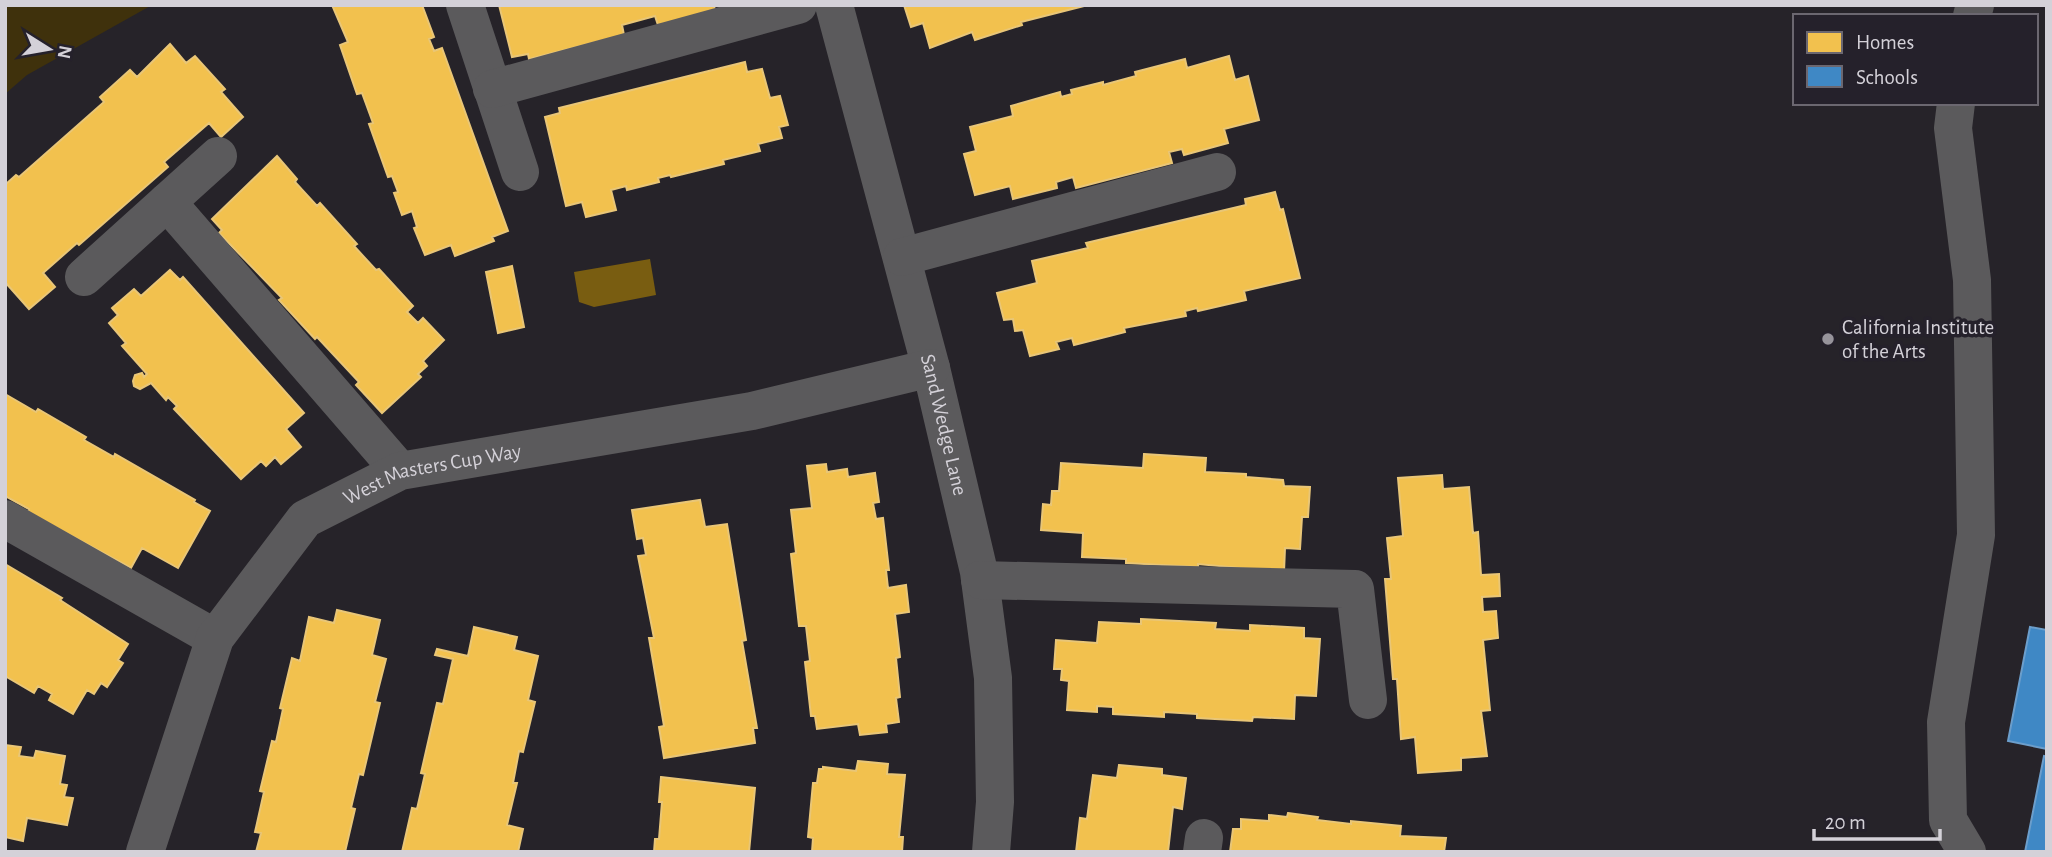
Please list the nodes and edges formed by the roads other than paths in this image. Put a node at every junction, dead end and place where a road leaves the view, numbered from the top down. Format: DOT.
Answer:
graph roads {
  1 [pos="465,5"];
  2 [pos="798,5"];
  3 [pos="834,5"];
  4 [pos="492,89"];
  5 [pos="1956,105"];
  6 [pos="218,156"];
  7 [pos="520,172"];
  8 [pos="1217,172"];
  9 [pos="167,202"];
  10 [pos="902,257"];
  11 [pos="85,277"];
  12 [pos="931,368"];
  13 [pos="400,471"];
  14 [pos="5,519"];
  15 [pos="980,580"];
  16 [pos="215,638"];
  17 [pos="1368,700"];
  18 [pos="145,852"];
  19 [pos="991,852"];
  20 [pos="1968,852"];
  1 -- 4 [label="street"];
  2 -- 4 [label="street"];
  3 -- 10 [label="street, Sand Wedge Lane"];
  4 -- 7 [label="street"];
  5 -- 20 [label="street"];
  6 -- 9 [label="street"];
  8 -- 10 [label="street"];
  9 -- 11 [label="street"];
  9 -- 13 [label="street"];
  10 -- 12 [label="street, Sand Wedge Lane"];
  12 -- 13 [label="street, West Masters Cup Way"];
  12 -- 15 [label="street, Sand Wedge Lane"];
  13 -- 16 [label="street, West Masters Cup Way"];
  14 -- 16 [label="street"];
  15 -- 17 [label="street"];
  15 -- 19 [label="street, Sand Wedge Lane"];
  16 -- 18 [label="street, West Masters Cup Way"];
}
